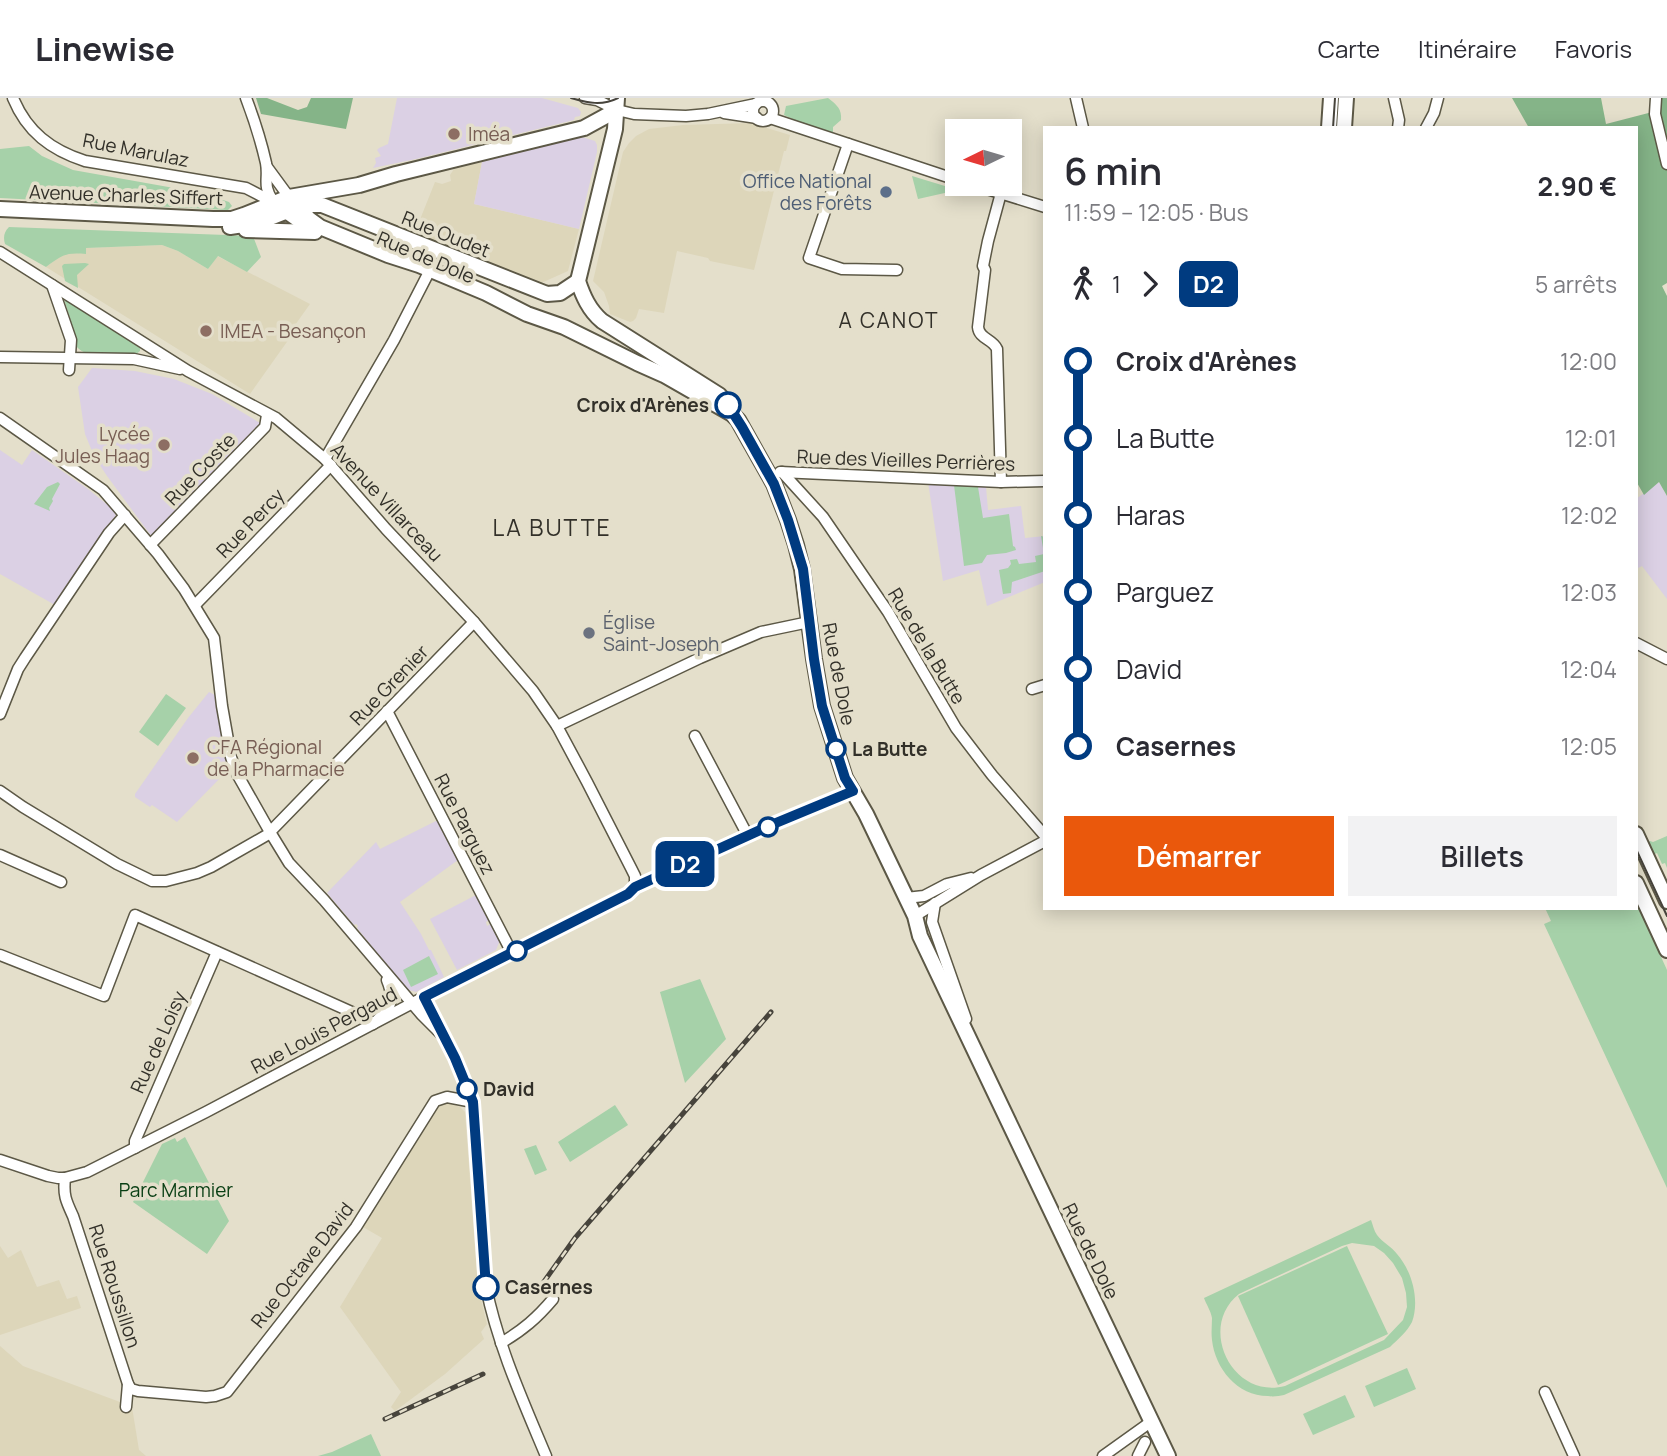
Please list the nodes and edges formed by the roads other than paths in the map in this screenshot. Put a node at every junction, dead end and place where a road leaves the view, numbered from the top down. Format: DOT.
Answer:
graph roads {
  1 [pos="13,98"];
  2 [pos="246,98"];
  3 [pos="585,98"];
  4 [pos="780,98"];
  5 [pos="1076,98"];
  6 [pos="1331,98"];
  7 [pos="1346,98"];
  8 [pos="1394,98"];
  9 [pos="1438,98"];
  10 [pos="1656,98"];
  11 [pos="768,102"];
  12 [pos="617,104"];
  13 [pos="756,104"];
  14 [pos="720,113"];
  15 [pos="757,118"];
  16 [pos="770,118"];
  17 [pos="1083,126"];
  18 [pos="1329,126"];
  19 [pos="1344,126"];
  20 [pos="1398,126"];
  21 [pos="1427,126"];
  22 [pos="584,128"];
  23 [pos="848,144"];
  24 [pos="611,147"];
  25 [pos="1667,164"];
  26 [pos="267,167"];
  27 [pos="945,176"];
  28 [pos="1000,196"];
  29 [pos="1010,196"];
  30 [pos="287,204"];
  31 [pos="1043,206"];
  32 [pos="0,209"];
  33 [pos="0,216"];
  34 [pos="220,227"];
  35 [pos="315,232"];
  36 [pos="0,253"];
  37 [pos="897,270"];
  38 [pos="428,274"];
  39 [pos="578,281"];
  40 [pos="52,285"];
  41 [pos="0,357"];
  42 [pos="70,358"];
  43 [pos="69,370"];
  44 [pos="188,371"];
  45 [pos="732,414"];
  46 [pos="267,415"];
  47 [pos="0,418"];
  48 [pos="748,440"];
  49 [pos="328,462"];
  50 [pos="766,471"];
  51 [pos="782,472"];
  52 [pos="1043,481"];
  53 [pos="1001,482"];
  54 [pos="125,515"];
  55 [pos="150,545"];
  56 [pos="195,605"];
  57 [pos="474,622"];
  58 [pos="809,622"];
  59 [pos="1638,644"];
  60 [pos="1667,659"];
  61 [pos="1043,686"];
  62 [pos="1032,689"];
  63 [pos="387,711"];
  64 [pos="0,714"];
  65 [pos="556,726"];
  66 [pos="695,736"];
  67 [pos="0,791"];
  68 [pos="853,791"];
  69 [pos="270,832"];
  70 [pos="748,836"];
  71 [pos="1043,836"];
  72 [pos="1638,838"];
  73 [pos="1043,839"];
  74 [pos="0,855"];
  75 [pos="981,875"];
  76 [pos="61,882"];
  77 [pos="635,887"];
  78 [pos="1638,887"];
  79 [pos="906,898"];
  80 [pos="1667,901"];
  81 [pos="935,903"];
  82 [pos="915,916"];
  83 [pos="1667,950"];
  84 [pos="217,951"];
  85 [pos="512,953"];
  86 [pos="0,955"];
  87 [pos="383,971"];
  88 [pos="424,997"];
  89 [pos="412,1004"];
  90 [pos="373,1024"];
  91 [pos="444,1037"];
  92 [pos="980,1063"];
  93 [pos="473,1102"];
  94 [pos="135,1148"];
  95 [pos="0,1160"];
  96 [pos="65,1178"];
  97 [pos="553,1299"];
  98 [pos="501,1343"];
  99 [pos="128,1384"];
  100 [pos="1545,1392"];
  101 [pos="126,1407"];
  102 [pos="1152,1421"];
  103 [pos="1145,1442"];
  104 [pos="546,1456"];
  105 [pos="1103,1456"];
  106 [pos="1138,1456"];
  107 [pos="1168,1456"];
  108 [pos="1574,1456"];
  1 -- 30 [label="street, Rue Marulaz"];
  2 -- 26 [label="street"];
  3 -- 12 [label="street"];
  4 -- 11 [label="street"];
  5 -- 17 [label="street"];
  6 -- 18 [label="main road"];
  7 -- 19 [label="main road"];
  8 -- 20 [label="street"];
  9 -- 21 [label="street"];
  10 -- 25 [label="street"];
  11 -- 13 [label="street"];
  11 -- 16 [label="street"];
  12 -- 14 [label="street"];
  12 -- 22 [label="main road"];
  12 -- 24 [label="main road"];
  13 -- 14 [label="street"];
  13 -- 15 [label="street"];
  14 -- 15 [label="street"];
  15 -- 16 [label="street"];
  16 -- 23 [label="street"];
  22 -- 24 [label="main road"];
  22 -- 30 [label="main road"];
  23 -- 27 [label="street"];
  23 -- 37 [label="street"];
  24 -- 39 [label="main road"];
  26 -- 30 [label="street"];
  26 -- 30 [label="street"];
  28 -- 53 [label="street"];
  29 -- 31 [label="street"];
  30 -- 32 [label="main road, Avenue Charles Siffert"];
  30 -- 34 [label="main road, Avenue Charles Siffert"];
  30 -- 35 [label="main road, Rue de Dole"];
  30 -- 38 [label="main road, Rue de Dole"];
  30 -- 39 [label="main road, Rue Oudet"];
  33 -- 34 [label="main road, Avenue Charles Siffert"];
  34 -- 35 [label="main road, Avenue Charles Siffert"];
  35 -- 38 [label="main road, Rue de Dole"];
  36 -- 40 [label="street, Avenue Villarceau"];
  38 -- 45 [label="main road, Rue de Dole"];
  38 -- 48 [label="main road, Rue de Dole"];
  38 -- 49 [label="street, Rue Percy"];
  39 -- 45 [label="main road"];
  40 -- 42 [label="street"];
  40 -- 44 [label="street, Avenue Villarceau"];
  41 -- 42 [label="street"];
  42 -- 43 [label="street"];
  42 -- 44 [label="street"];
  44 -- 46 [label="street, Avenue Villarceau"];
  45 -- 48 [label="main road, Rue de Dole"];
  46 -- 49 [label="street, Avenue Villarceau"];
  46 -- 55 [label="street, Rue Coste"];
  47 -- 54 [label="street"];
  48 -- 50 [label="main road, Rue de Dole"];
  49 -- 56 [label="street, Rue Percy"];
  49 -- 57 [label="street, Avenue Villarceau"];
  50 -- 51 [label="street, Rue des Vieilles Perrières"];
  50 -- 58 [label="main road, Rue de Dole"];
  51 -- 53 [label="street, Rue des Vieilles Perrières"];
  51 -- 71 [label="street, Rue de la Butte"];
  52 -- 53 [label="street, Rue des Vieilles Perrières"];
  54 -- 55 [label="street"];
  54 -- 64 [label="street"];
  55 -- 56 [label="street"];
  56 -- 69 [label="street"];
  57 -- 63 [label="street, Rue Grenier"];
  57 -- 65 [label="street, Avenue Villarceau"];
  58 -- 65 [label="street"];
  58 -- 68 [label="main road, Rue de Dole"];
  59 -- 60 [label="street"];
  61 -- 62 [label="street"];
  63 -- 69 [label="street, Rue Grenier"];
  63 -- 85 [label="street, Rue Parguez"];
  65 -- 77 [label="street, Avenue Villarceau"];
  66 -- 70 [label="street"];
  67 -- 69 [label="street, Rue Grenier"];
  68 -- 70 [label="street, Rue Louis Pergaud"];
  68 -- 79 [label="main road, Rue de Dole"];
  69 -- 87 [label="street"];
  70 -- 77 [label="street, Rue Louis Pergaud"];
  72 -- 80 [label="main road"];
  73 -- 75 [label="street"];
  74 -- 76 [label="street"];
  75 -- 79 [label="street"];
  75 -- 81 [label="street"];
  77 -- 85 [label="street, Rue Louis Pergaud"];
  78 -- 83 [label="main road"];
  79 -- 82 [label="main road, Rue de Dole"];
  81 -- 82 [label="street"];
  81 -- 92 [label="street, Rue de Dole"];
  82 -- 92 [label="main road, Rue de Dole"];
  84 -- 86 [label="street"];
  84 -- 90 [label="street"];
  84 -- 94 [label="street, Rue de Loisy"];
  85 -- 88 [label="street, Rue Louis Pergaud"];
  87 -- 89 [label="street"];
  87 -- 90 [label="street"];
  88 -- 89 [label="street, Rue Louis Pergaud"];
  88 -- 91 [label="street"];
  89 -- 90 [label="street, Rue Louis Pergaud"];
  89 -- 91 [label="street"];
  90 -- 94 [label="street, Rue Louis Pergaud"];
  91 -- 93 [label="street"];
  92 -- 102 [label="main road, Rue de Dole"];
  93 -- 98 [label="street"];
  93 -- 99 [label="street, Rue Octave David"];
  94 -- 96 [label="street, Rue Louis Pergaud"];
  95 -- 96 [label="street"];
  96 -- 99 [label="street, Rue Roussillon"];
  97 -- 98 [label="street"];
  98 -- 104 [label="street"];
  99 -- 101 [label="street, Rue Roussillon"];
  100 -- 108 [label="street"];
  102 -- 105 [label="street"];
  102 -- 107 [label="main road, Rue de Dole"];
  103 -- 106 [label="street"];
}
